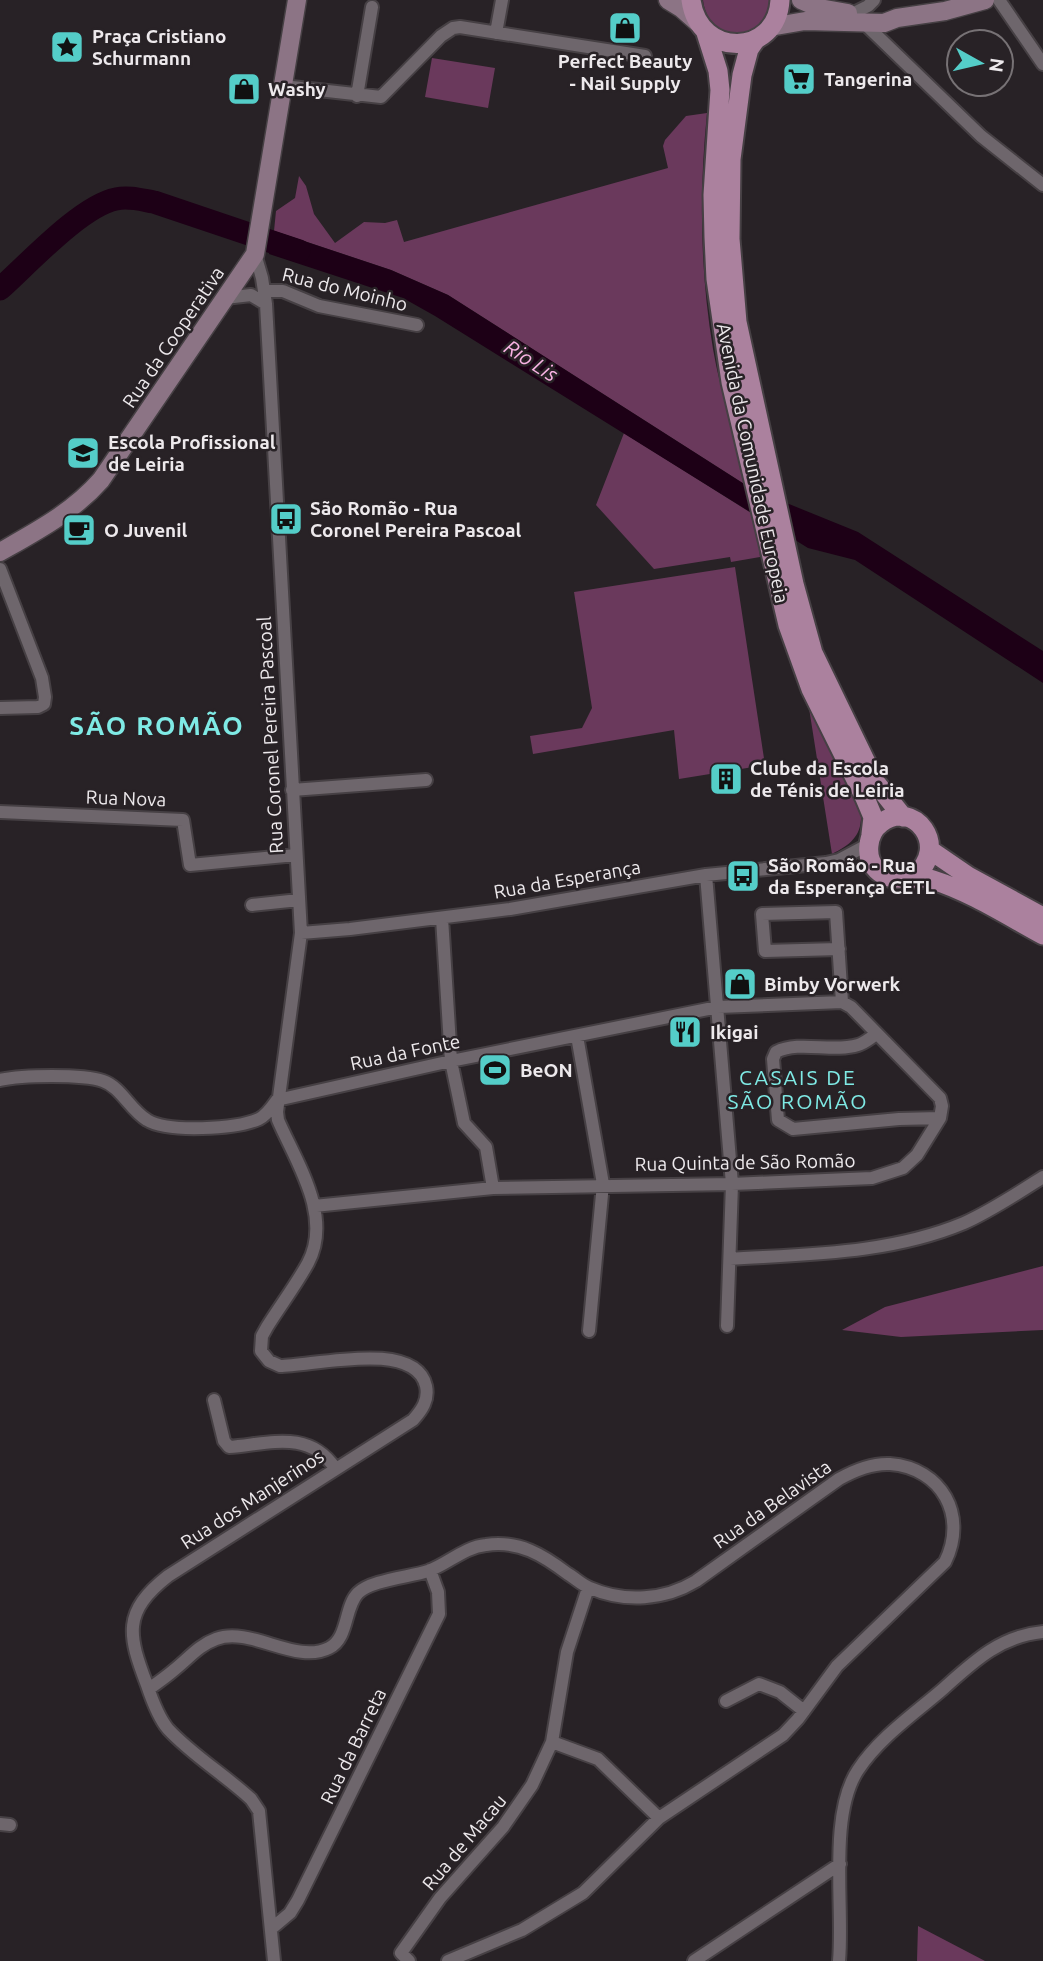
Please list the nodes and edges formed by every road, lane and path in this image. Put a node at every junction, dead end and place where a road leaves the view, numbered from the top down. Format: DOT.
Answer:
graph roads {
  1 [pos="298,0"];
  2 [pos="502,0"];
  3 [pos="668,0"];
  4 [pos="691,0"];
  5 [pos="780,0"];
  6 [pos="801,0"];
  7 [pos="874,0"];
  8 [pos="985,0"];
  9 [pos="999,0"];
  10 [pos="372,7"];
  11 [pos="858,18"];
  12 [pos="702,28"];
  13 [pos="496,33"];
  14 [pos="763,33"];
  15 [pos="1038,49"];
  16 [pos="645,56"];
  17 [pos="1043,64"];
  18 [pos="283,86"];
  19 [pos="357,96"];
  20 [pos="1043,185"];
  21 [pos="255,254"];
  22 [pos="265,297"];
  23 [pos="225,298"];
  24 [pos="417,325"];
  25 [pos="754,442"];
  26 [pos="778,547"];
  27 [pos="0,552"];
  28 [pos="0,569"];
  29 [pos="0,708"];
  30 [pos="426,779"];
  31 [pos="292,790"];
  32 [pos="0,812"];
  33 [pos="903,817"];
  34 [pos="870,839"];
  35 [pos="930,850"];
  36 [pos="296,855"];
  37 [pos="839,860"];
  38 [pos="873,865"];
  39 [pos="706,875"];
  40 [pos="914,876"];
  41 [pos="299,900"];
  42 [pos="252,905"];
  43 [pos="1043,917"];
  44 [pos="442,918"];
  45 [pos="301,933"];
  46 [pos="1043,935"];
  47 [pos="839,949"];
  48 [pos="842,1002"];
  49 [pos="718,1007"];
  50 [pos="877,1034"];
  51 [pos="577,1035"];
  52 [pos="451,1061"];
  53 [pos="0,1080"];
  54 [pos="277,1100"];
  55 [pos="940,1118"];
  56 [pos="1043,1177"];
  57 [pos="603,1184"];
  58 [pos="732,1185"];
  59 [pos="493,1188"];
  60 [pos="314,1206"];
  61 [pos="730,1259"];
  62 [pos="727,1326"];
  63 [pos="589,1331"];
  64 [pos="214,1400"];
  65 [pos="335,1468"];
  66 [pos="430,1570"];
  67 [pos="588,1588"];
  68 [pos="1043,1632"];
  69 [pos="149,1689"];
  70 [pos="726,1701"];
  71 [pos="804,1711"];
  72 [pos="552,1742"];
  73 [pos="659,1818"];
  74 [pos="840,1864"];
  75 [pos="271,1929"];
  76 [pos="402,1958"];
  77 [pos="274,1961"];
  78 [pos="448,1961"];
  79 [pos="694,1961"];
  80 [pos="839,1961"];
  1 -- 18 [label="main road"];
  2 -- 13 [label="street"];
  3 -- 12 [label="main road"];
  4 -- 12 [label="main road, Avenida da Comunidade Europeia"];
  5 -- 14 [label="main road, Avenida da Comunidade Europeia"];
  6 -- 11 [label="main road"];
  7 -- 11 [label="street"];
  8 -- 11 [label="main road"];
  9 -- 15 [label="street"];
  10 -- 19 [label="street"];
  11 -- 14 [label="main road"];
  11 -- 20 [label="street"];
  12 -- 14 [label="main road"];
  12 -- 25 [label="main road, Avenida da Comunidade Europeia"];
  13 -- 16 [label="street"];
  13 -- 19 [label="street"];
  14 -- 25 [label="main road, Avenida da Comunidade Europeia"];
  15 -- 17 [label="street"];
  18 -- 19 [label="street"];
  18 -- 21 [label="main road"];
  21 -- 22 [label="street, Rua Coronel Pereira Pascoal"];
  21 -- 23 [label="main road, Rua da Cooperativa"];
  22 -- 23 [label="street, Rua do Moinho"];
  22 -- 24 [label="street, Rua do Moinho"];
  22 -- 31 [label="street, Rua Coronel Pereira Pascoal"];
  23 -- 27 [label="main road, Rua da Cooperativa"];
  25 -- 26 [label="main road, Avenida da Comunidade Europeia"];
  26 -- 33 [label="main road, Avenida da Comunidade Europeia"];
  26 -- 34 [label="main road, Avenida da Comunidade Europeia"];
  28 -- 29 [label="street"];
  30 -- 31 [label="street"];
  31 -- 36 [label="street, Rua Coronel Pereira Pascoal"];
  32 -- 36 [label="street, Rua Nova"];
  33 -- 34 [label="main road"];
  33 -- 35 [label="main road, Avenida da Comunidade Europeia"];
  34 -- 37 [label="street, Rua da Esperança"];
  34 -- 38 [label="main road, Avenida da Comunidade Europeia"];
  35 -- 40 [label="main road"];
  35 -- 43 [label="main road, Avenida da Comunidade Europeia"];
  36 -- 41 [label="street, Rua Coronel Pereira Pascoal"];
  37 -- 38 [label="street, Rua da Esperança"];
  37 -- 39 [label="street, Rua da Esperança"];
  38 -- 40 [label="main road"];
  39 -- 44 [label="street, Rua da Esperança"];
  39 -- 49 [label="street"];
  40 -- 46 [label="main road"];
  41 -- 42 [label="street"];
  41 -- 45 [label="street, Rua Coronel Pereira Pascoal"];
  44 -- 45 [label="street, Rua da Esperança"];
  44 -- 52 [label="street"];
  45 -- 54 [label="street, Rua Coronel Pereira Pascoal"];
  47 -- 47 [label="street"];
  47 -- 48 [label="street"];
  48 -- 49 [label="street, Rua da Fonte"];
  48 -- 50 [label="street"];
  49 -- 51 [label="street, Rua da Fonte"];
  49 -- 58 [label="street"];
  50 -- 55 [label="street"];
  50 -- 55 [label="street"];
  51 -- 52 [label="street, Rua da Fonte"];
  51 -- 57 [label="street"];
  52 -- 54 [label="street, Rua da Fonte"];
  52 -- 59 [label="street"];
  53 -- 54 [label="street, Rua da Fonte"];
  54 -- 60 [label="street, Rua Coronel Pereira Pascoal"];
  55 -- 58 [label="street, Rua Quinta de São Romão"];
  56 -- 61 [label="street"];
  57 -- 58 [label="street, Rua Quinta de São Romão"];
  57 -- 59 [label="street, Rua Quinta de São Romão"];
  57 -- 63 [label="street"];
  58 -- 61 [label="street"];
  59 -- 60 [label="street, Rua Quinta de São Romão"];
  60 -- 65 [label="street, Rua dos Manjerinos"];
  61 -- 62 [label="street"];
  64 -- 65 [label="street"];
  65 -- 69 [label="street, Rua dos Manjerinos"];
  66 -- 67 [label="street, Rua da Belavista"];
  66 -- 69 [label="street, Rua da Belavista"];
  66 -- 75 [label="street, Rua da Barreta"];
  67 -- 71 [label="street, Rua da Belavista"];
  67 -- 72 [label="street, Rua de Macau"];
  68 -- 74 [label="street"];
  69 -- 75 [label="street, Rua dos Manjerinos"];
  70 -- 71 [label="street"];
  71 -- 73 [label="street, Rua da Belavista"];
  72 -- 73 [label="street"];
  72 -- 76 [label="street, Rua de Macau"];
  73 -- 78 [label="street, Rua da Belavista"];
  74 -- 79 [label="street"];
  74 -- 80 [label="street"];
  75 -- 77 [label="street, Rua dos Manjerinos"];
}
